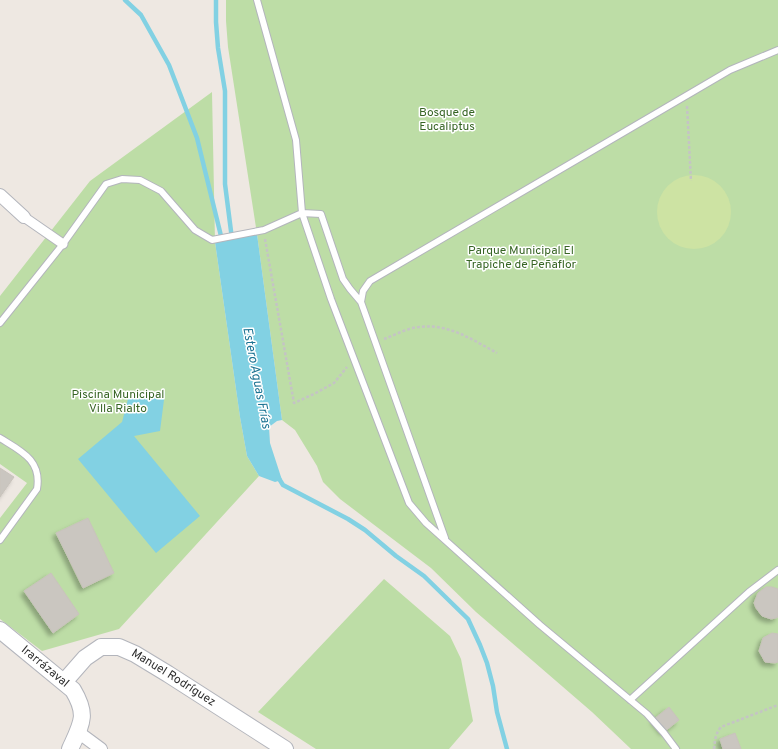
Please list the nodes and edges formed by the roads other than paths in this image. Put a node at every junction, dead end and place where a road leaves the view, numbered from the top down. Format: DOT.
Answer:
graph roads {
  1 [pos="257,0"];
  2 [pos="778,50"];
  3 [pos="0,195"];
  4 [pos="302,213"];
  5 [pos="24,216"];
  6 [pos="63,244"];
  7 [pos="361,302"];
  8 [pos="0,323"];
  9 [pos="0,438"];
  10 [pos="0,540"];
  11 [pos="445,540"];
  12 [pos="778,570"];
  13 [pos="0,630"];
  14 [pos="64,682"];
  15 [pos="630,700"];
  16 [pos="78,732"];
  17 [pos="70,749"];
  18 [pos="101,749"];
  19 [pos="285,749"];
  20 [pos="676,749"];
  1 -- 4 [label="lane"];
  2 -- 7 [label="lane"];
  3 -- 5 [label="street"];
  4 -- 6 [label="lane"];
  4 -- 7 [label="lane"];
  4 -- 11 [label="lane"];
  5 -- 6 [label="street"];
  6 -- 8 [label="lane"];
  7 -- 11 [label="lane"];
  9 -- 10 [label="lane"];
  11 -- 15 [label="lane"];
  12 -- 15 [label="lane"];
  13 -- 14 [label="main road, Irarrázaval"];
  14 -- 16 [label="main road, Irarrázaval"];
  14 -- 19 [label="main road, Manuel Rodríguez"];
  15 -- 20 [label="lane"];
  16 -- 17 [label="main road, Irarrázaval"];
  16 -- 18 [label="street"];
}
